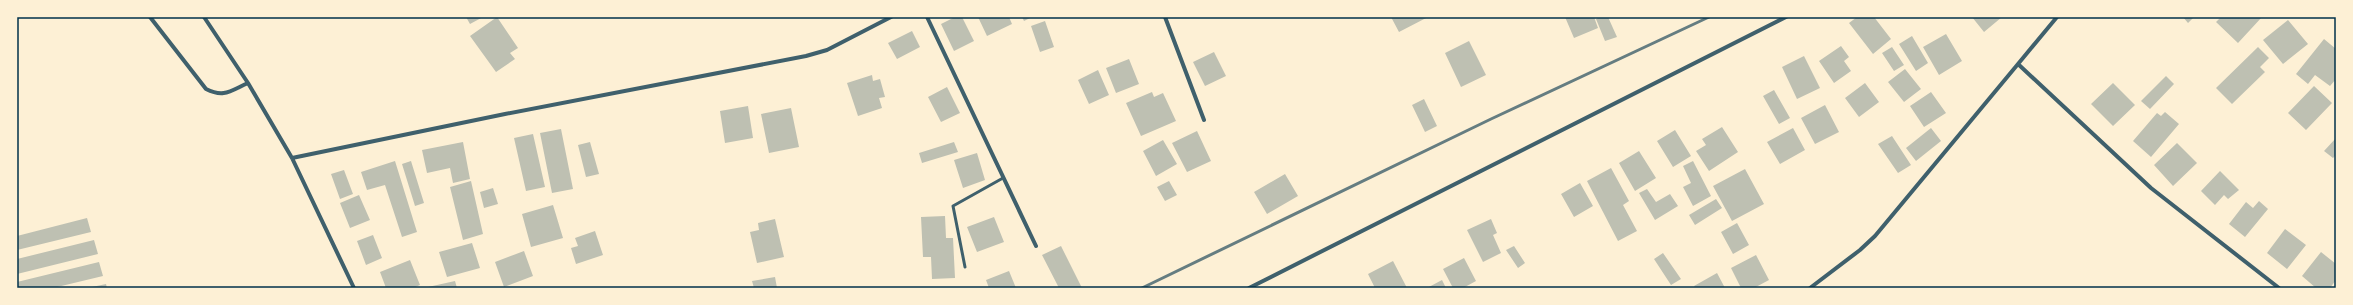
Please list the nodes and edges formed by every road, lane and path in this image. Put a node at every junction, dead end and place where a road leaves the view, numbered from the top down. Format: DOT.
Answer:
graph roads {
  1 [pos="150,17"];
  2 [pos="204,17"];
  3 [pos="891,17"];
  4 [pos="927,17"];
  5 [pos="1165,17"];
  6 [pos="1786,17"];
  7 [pos="2057,17"];
  8 [pos="2018,64"];
  9 [pos="248,83"];
  10 [pos="1204,120"];
  11 [pos="292,158"];
  12 [pos="1003,178"];
  13 [pos="1036,246"];
  14 [pos="965,267"];
  15 [pos="354,288"];
  16 [pos="1249,288"];
  17 [pos="1810,288"];
  18 [pos="2279,288"];
  1 -- 9 [label="street"];
  2 -- 9 [label="street"];
  3 -- 11 [label="street"];
  4 -- 12 [label="street"];
  5 -- 10 [label="street"];
  6 -- 16 [label="street"];
  7 -- 8 [label="street"];
  8 -- 17 [label="street"];
  8 -- 18 [label="street"];
  9 -- 11 [label="street"];
  11 -- 15 [label="street"];
  12 -- 13 [label="street"];
  12 -- 14 [label="lane"];
}
